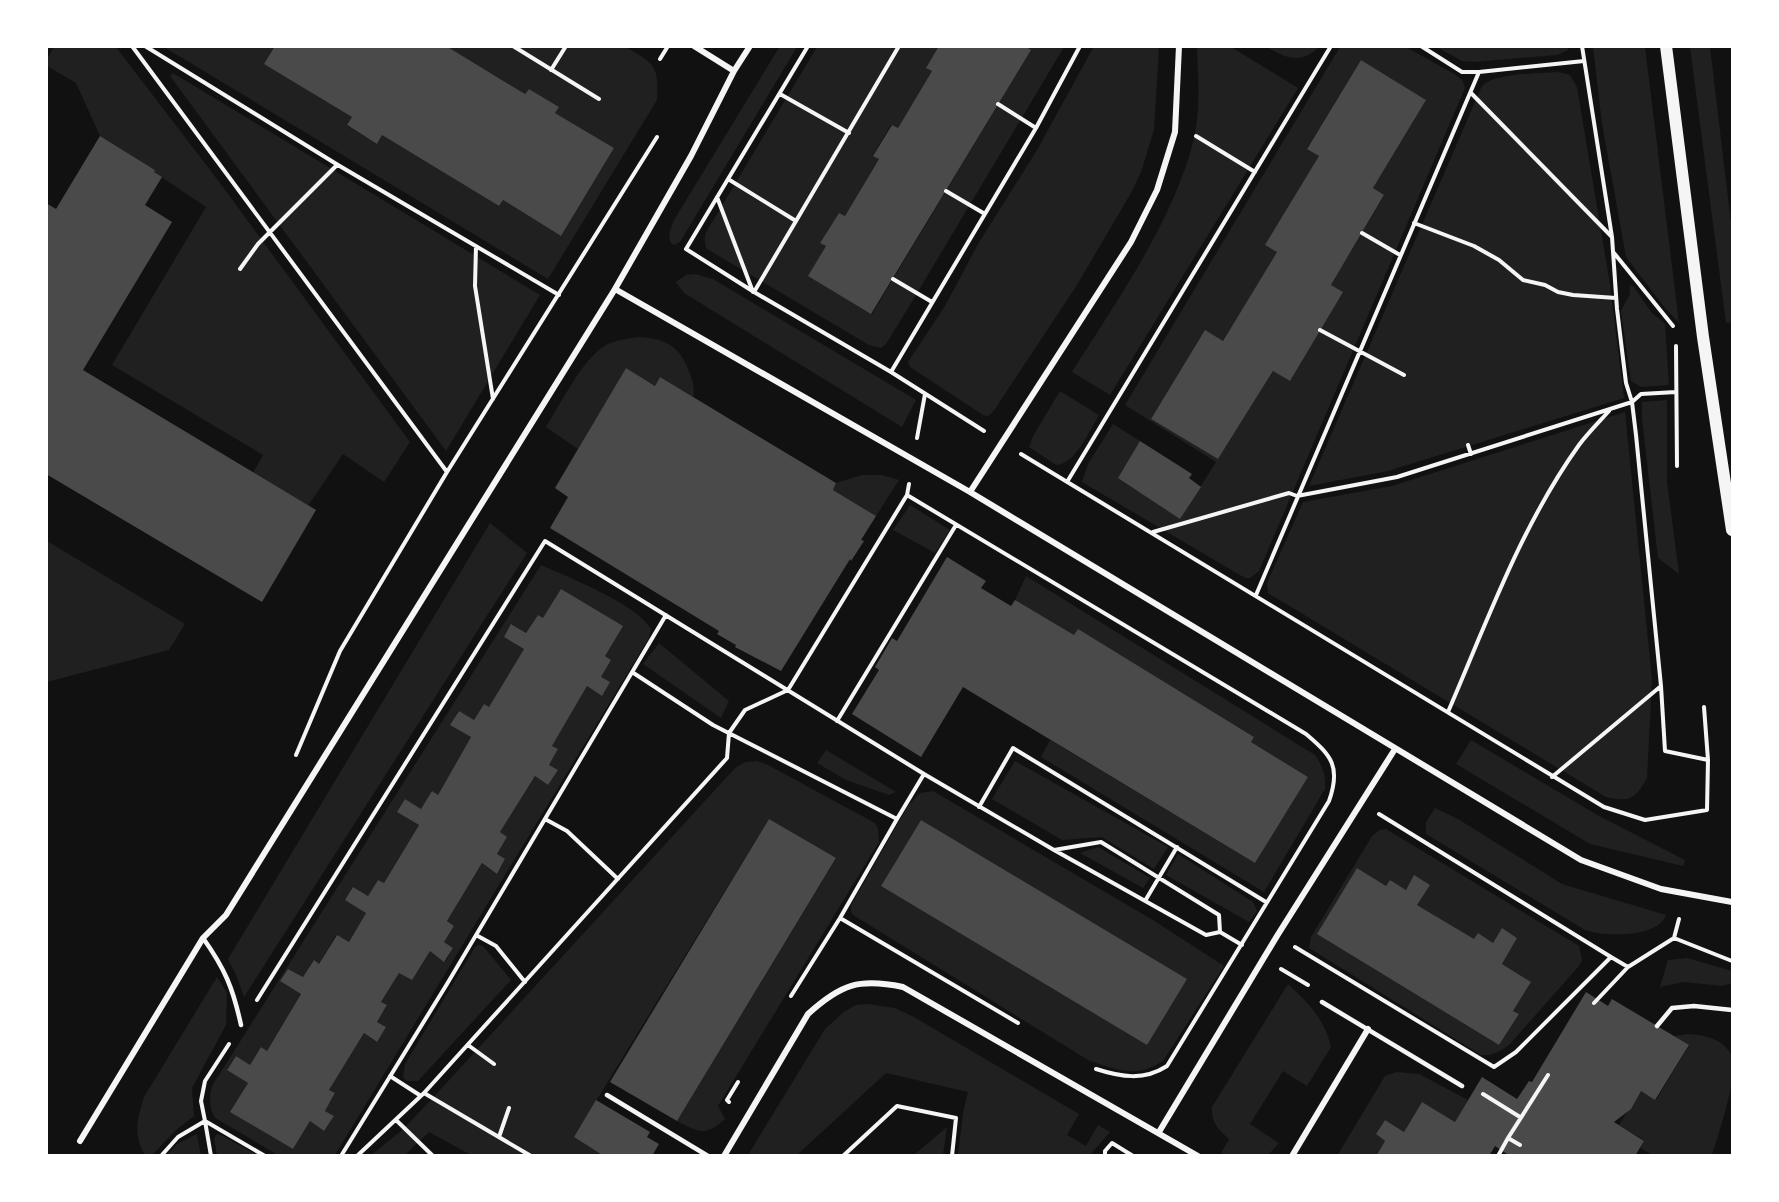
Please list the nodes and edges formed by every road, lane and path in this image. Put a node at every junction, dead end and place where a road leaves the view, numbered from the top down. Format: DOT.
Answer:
graph roads {
  1 [pos="132,46"];
  2 [pos="146,46"];
  3 [pos="513,46"];
  4 [pos="567,46"];
  5 [pos="668,46"];
  6 [pos="694,46"];
  7 [pos="750,46"];
  8 [pos="808,46"];
  9 [pos="899,46"];
  10 [pos="1080,46"];
  11 [pos="1179,46"];
  12 [pos="1331,46"];
  13 [pos="1421,46"];
  14 [pos="1582,46"];
  15 [pos="1666,46"];
  16 [pos="660,59"];
  17 [pos="1584,61"];
  18 [pos="551,70"];
  19 [pos="734,71"];
  20 [pos="1479,72"];
  21 [pos="1471,93"];
  22 [pos="780,94"];
  23 [pos="599,99"];
  24 [pos="998,104"];
  25 [pos="1036,128"];
  26 [pos="1175,132"];
  27 [pos="849,133"];
  28 [pos="657,137"];
  29 [pos="338,165"];
  30 [pos="1255,172"];
  31 [pos="728,179"];
  32 [pos="946,191"];
  33 [pos="717,196"];
  34 [pos="985,214"];
  35 [pos="796,221"];
  36 [pos="1414,222"];
  37 [pos="270,233"];
  38 [pos="1362,233"];
  39 [pos="1612,237"];
  40 [pos="476,245"];
  41 [pos="1613,253"];
  42 [pos="1401,255"];
  43 [pos="240,269"];
  44 [pos="893,279"];
  45 [pos="615,289"];
  46 [pos="754,292"];
  47 [pos="559,295"];
  48 [pos="1616,298"];
  49 [pos="932,302"];
  50 [pos="1320,330"];
  51 [pos="1674,333"];
  52 [pos="1676,341"];
  53 [pos="1359,352"];
  54 [pos="891,372"];
  55 [pos="1404,375"];
  56 [pos="1676,392"];
  57 [pos="925,394"];
  58 [pos="493,400"];
  59 [pos="1632,402"];
  60 [pos="1611,408"];
  61 [pos="1002,442"];
  62 [pos="1468,445"];
  63 [pos="1471,454"];
  64 [pos="914,461"];
  65 [pos="1677,466"];
  66 [pos="447,472"];
  67 [pos="1067,482"];
  68 [pos="970,492"];
  69 [pos="907,495"];
  70 [pos="1297,496"];
  71 [pos="956,525"];
  72 [pos="1732,530"];
  73 [pos="1153,532"];
  74 [pos="1256,595"];
  75 [pos="666,615"];
  76 [pos="632,672"];
  77 [pos="1661,686"];
  78 [pos="788,690"];
  79 [pos="1704,707"];
  80 [pos="1448,712"];
  81 [pos="837,721"];
  82 [pos="729,733"];
  83 [pos="1395,749"];
  84 [pos="1708,760"];
  85 [pos="293,761"];
  86 [pos="924,774"];
  87 [pos="1552,777"];
  88 [pos="1334,786"];
  89 [pos="1362,804"];
  90 [pos="980,807"];
  91 [pos="545,819"];
  92 [pos="897,819"];
  93 [pos="1177,847"];
  94 [pos="1054,850"];
  95 [pos="1159,877"];
  96 [pos="618,879"];
  97 [pos="1145,901"];
  98 [pos="1266,902"];
  99 [pos="1732,903"];
  100 [pos="840,918"];
  101 [pos="1679,919"];
  102 [pos="1255,922"];
  103 [pos="476,935"];
  104 [pos="1277,936"];
  105 [pos="203,938"];
  106 [pos="1674,938"];
  107 [pos="1611,957"];
  108 [pos="1732,961"];
  109 [pos="1628,967"];
  110 [pos="525,982"];
  111 [pos="790,999"];
  112 [pos="1322,1002"];
  113 [pos="1594,1003"];
  114 [pos="1732,1010"];
  115 [pos="241,1025"];
  116 [pos="1023,1026"];
  117 [pos="1657,1026"];
  118 [pos="1368,1029"];
  119 [pos="468,1045"];
  120 [pos="495,1064"];
  121 [pos="1094,1068"];
  122 [pos="1548,1075"];
  123 [pos="390,1076"];
  124 [pos="739,1080"];
  125 [pos="1462,1086"];
  126 [pos="423,1094"];
  127 [pos="607,1095"];
  128 [pos="509,1108"];
  129 [pos="749,1114"];
  130 [pos="205,1120"];
  131 [pos="396,1120"];
  132 [pos="1159,1132"];
  133 [pos="499,1137"];
  134 [pos="1508,1138"];
  135 [pos="80,1141"];
  136 [pos="1520,1146"];
  137 [pos="1104,1154"];
  138 [pos="161,1155"];
  139 [pos="211,1155"];
  140 [pos="265,1155"];
  141 [pos="341,1155"];
  142 [pos="357,1155"];
  143 [pos="433,1155"];
  144 [pos="531,1155"];
  145 [pos="708,1155"];
  146 [pos="724,1155"];
  147 [pos="843,1155"];
  148 [pos="952,1155"];
  149 [pos="1133,1155"];
  150 [pos="1198,1155"];
  151 [pos="1292,1155"];
  152 [pos="1498,1155"];
  1 -- 37 [label="path"];
  2 -- 29 [label="path"];
  3 -- 18 [label="path"];
  4 -- 18 [label="path"];
  5 -- 16 [label="path"];
  6 -- 19 [label="street"];
  7 -- 19 [label="street"];
  8 -- 22 [label="path"];
  9 -- 27 [label="path"];
  10 -- 25 [label="path"];
  11 -- 26 [label="street"];
  12 -- 30 [label="path"];
  13 -- 20 [label="path"];
  14 -- 17 [label="path"];
  15 -- 72 [label="main road"];
  17 -- 20 [label="path"];
  17 -- 39 [label="path"];
  18 -- 23 [label="path"];
  19 -- 45 [label="street"];
  20 -- 21 [label="path"];
  21 -- 36 [label="path"];
  21 -- 39 [label="path"];
  22 -- 27 [label="path"];
  22 -- 31 [label="path"];
  24 -- 25 [label="path"];
  25 -- 34 [label="path"];
  26 -- 30 [label="path"];
  26 -- 61 [label="street"];
  27 -- 35 [label="path"];
  28 -- 47 [label="path"];
  29 -- 37 [label="path"];
  29 -- 40 [label="path"];
  30 -- 67 [label="path"];
  31 -- 33 [label="path"];
  31 -- 35 [label="path"];
  32 -- 34 [label="path"];
  33 -- 46 [label="path"];
  33 -- 46 [label="path"];
  34 -- 49 [label="path"];
  35 -- 46 [label="path"];
  36 -- 42 [label="path"];
  36 -- 48 [label="path"];
  37 -- 43 [label="path"];
  37 -- 66 [label="path"];
  38 -- 42 [label="path"];
  39 -- 41 [label="path"];
  40 -- 47 [label="path"];
  40 -- 58 [label="path"];
  41 -- 48 [label="path"];
  41 -- 51 [label="path"];
  42 -- 53 [label="path"];
  44 -- 49 [label="path"];
  45 -- 64 [label="street"];
  45 -- 105 [label="street"];
  46 -- 54 [label="path"];
  47 -- 58 [label="path"];
  48 -- 59 [label="path"];
  49 -- 54 [label="path"];
  50 -- 53 [label="path"];
  52 -- 56 [label="path"];
  53 -- 55 [label="path"];
  53 -- 70 [label="path"];
  54 -- 57 [label="path"];
  56 -- 59 [label="path"];
  56 -- 65 [label="path"];
  57 -- 61 [label="path"];
  57 -- 64 [label="path"];
  58 -- 66 [label="path"];
  59 -- 60 [label="path"];
  59 -- 77 [label="path"];
  60 -- 63 [label="path"];
  60 -- 80 [label="path"];
  61 -- 67 [label="path"];
  61 -- 68 [label="street"];
  62 -- 63 [label="path"];
  63 -- 70 [label="path"];
  64 -- 68 [label="street"];
  64 -- 69 [label="path"];
  66 -- 85 [label="path"];
  67 -- 73 [label="path"];
  68 -- 83 [label="street"];
  69 -- 71 [label="path"];
  69 -- 78 [label="path"];
  70 -- 73 [label="path"];
  70 -- 74 [label="path"];
  71 -- 81 [label="path"];
  71 -- 88 [label="path"];
  73 -- 74 [label="path"];
  74 -- 80 [label="path"];
  75 -- 76 [label="path"];
  75 -- 78 [label="path"];
  75 -- 115 [label="path"];
  76 -- 82 [label="path"];
  76 -- 91 [label="path"];
  77 -- 84 [label="path"];
  77 -- 87 [label="path"];
  78 -- 81 [label="path"];
  78 -- 82 [label="path"];
  79 -- 84 [label="path"];
  80 -- 87 [label="path"];
  81 -- 86 [label="path"];
  82 -- 92 [label="path"];
  82 -- 96 [label="path"];
  83 -- 89 [label="street"];
  83 -- 99 [label="street"];
  84 -- 87 [label="path"];
  86 -- 90 [label="path"];
  86 -- 92 [label="path"];
  88 -- 89 [label="path"];
  88 -- 98 [label="path"];
  89 -- 104 [label="street"];
  89 -- 107 [label="path"];
  90 -- 93 [label="path"];
  90 -- 94 [label="path"];
  91 -- 96 [label="path"];
  91 -- 103 [label="path"];
  92 -- 100 [label="path"];
  93 -- 95 [label="path"];
  93 -- 98 [label="path"];
  94 -- 95 [label="path"];
  94 -- 97 [label="path"];
  95 -- 97 [label="path"];
  95 -- 97 [label="path"];
  96 -- 110 [label="path"];
  98 -- 102 [label="path"];
  100 -- 111 [label="path"];
  100 -- 116 [label="path"];
  101 -- 106 [label="path"];
  102 -- 104 [label="path"];
  102 -- 121 [label="path"];
  103 -- 110 [label="path"];
  103 -- 123 [label="path"];
  104 -- 107 [label="path"];
  104 -- 132 [label="street"];
  105 -- 115 [label="lane"];
  105 -- 135 [label="street"];
  106 -- 108 [label="path"];
  106 -- 109 [label="path"];
  107 -- 109 [label="path"];
  109 -- 113 [label="path"];
  110 -- 119 [label="path"];
  112 -- 118 [label="lane"];
  114 -- 117 [label="lane"];
  115 -- 130 [label="path"];
  118 -- 125 [label="lane"];
  118 -- 151 [label="street"];
  119 -- 120 [label="path"];
  119 -- 126 [label="path"];
  122 -- 134 [label="path"];
  123 -- 126 [label="path"];
  123 -- 141 [label="path"];
  124 -- 129 [label="path"];
  126 -- 131 [label="path"];
  126 -- 133 [label="path"];
  127 -- 145 [label="lane"];
  128 -- 133 [label="path"];
  129 -- 132 [label="street"];
  129 -- 146 [label="street"];
  130 -- 138 [label="path"];
  130 -- 139 [label="path"];
  130 -- 140 [label="path"];
  131 -- 142 [label="path"];
  131 -- 143 [label="path"];
  132 -- 150 [label="street"];
  133 -- 144 [label="path"];
  134 -- 136 [label="path"];
  134 -- 152 [label="path"];
  137 -- 149 [label="path"];
  147 -- 148 [label="path"];
}
